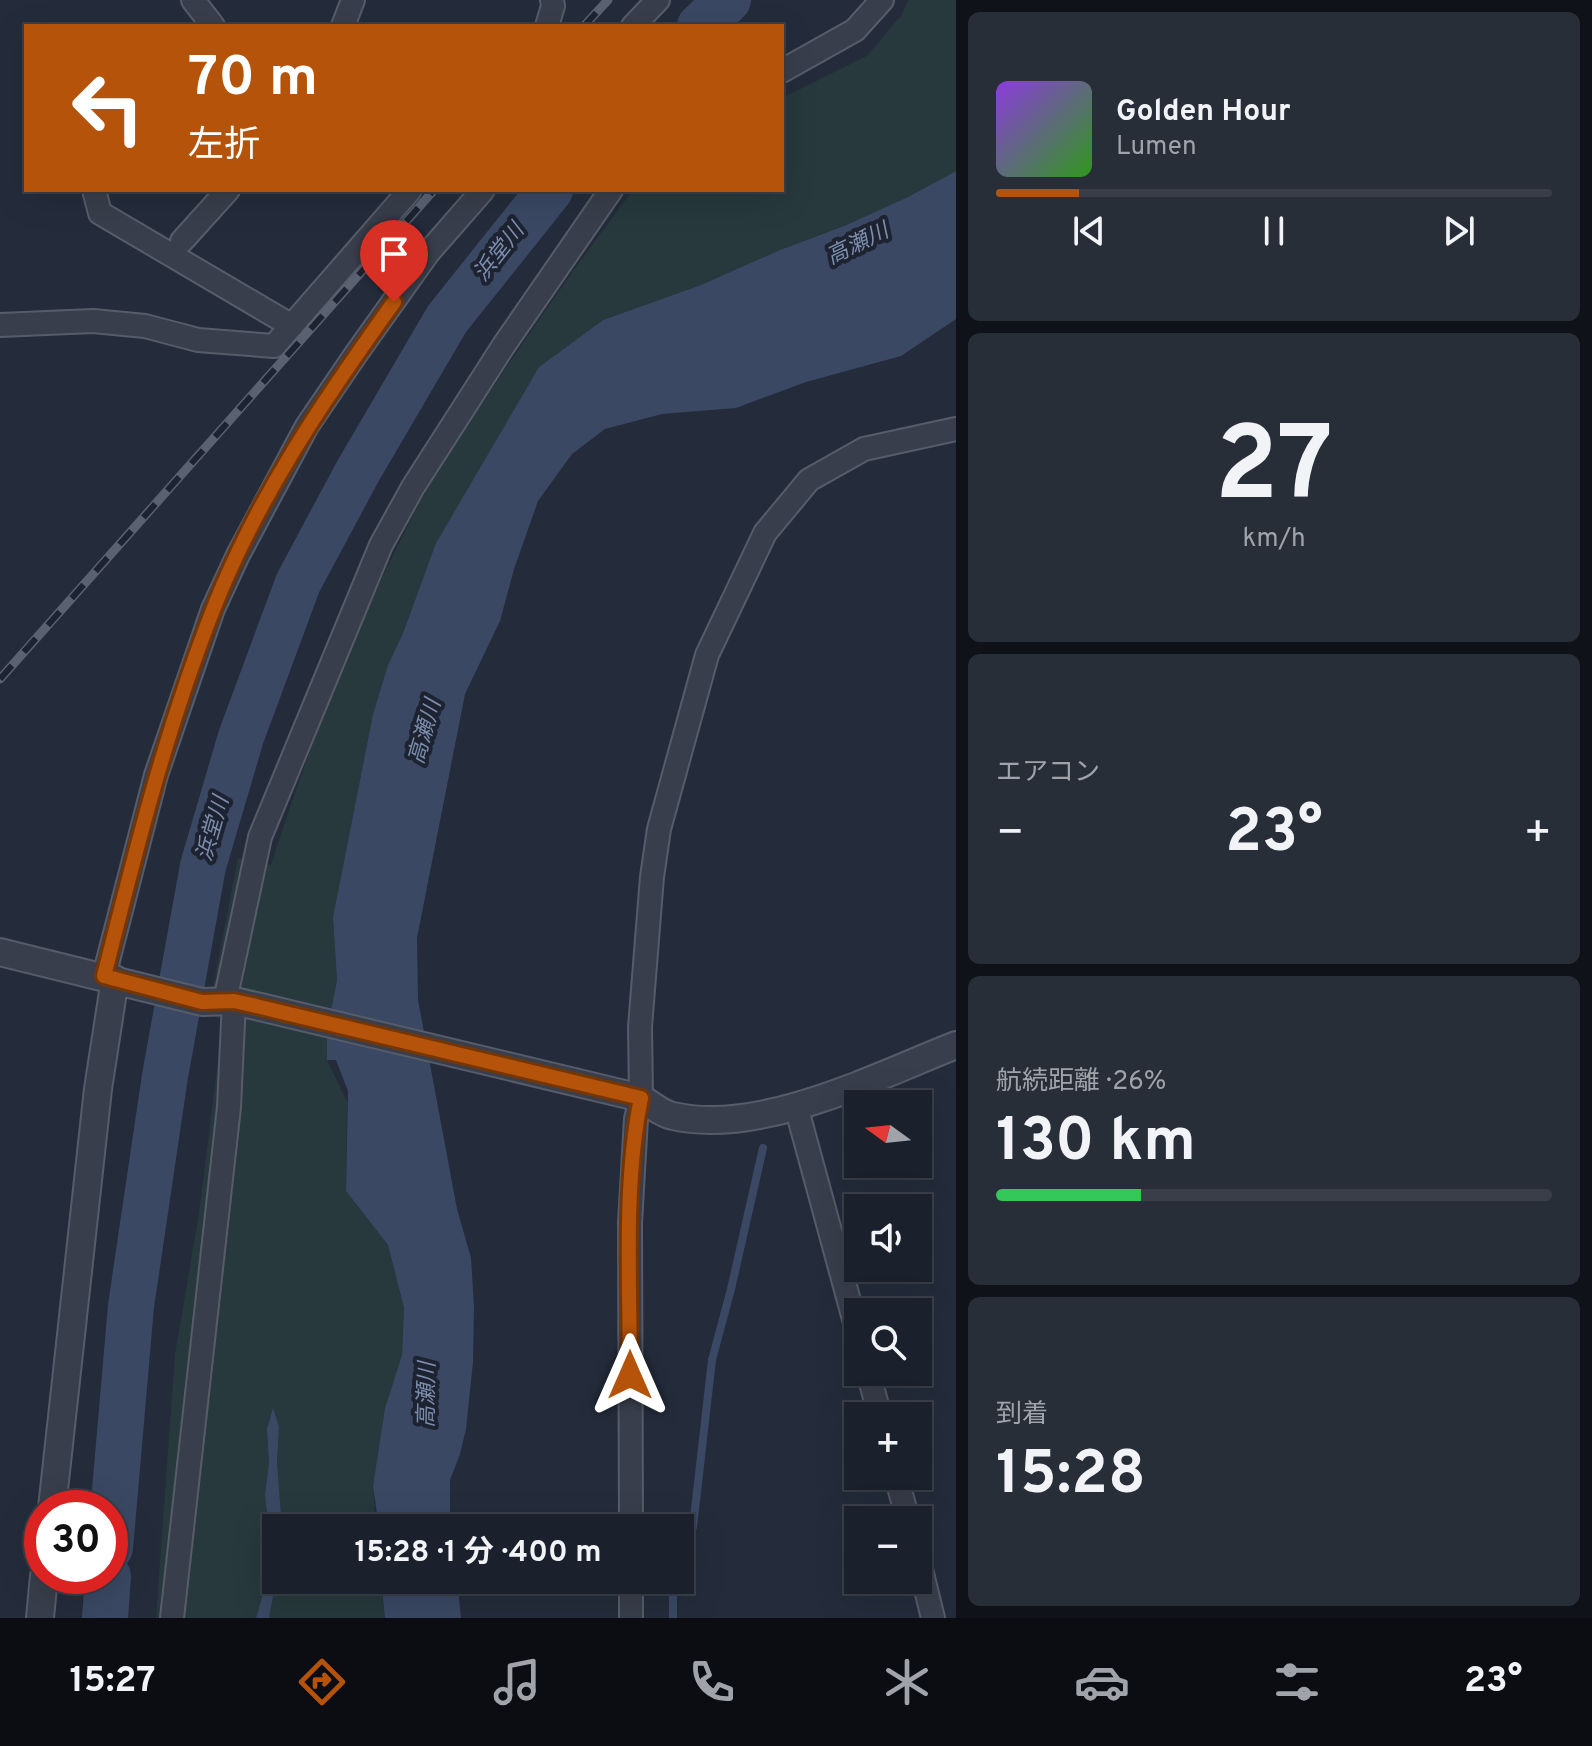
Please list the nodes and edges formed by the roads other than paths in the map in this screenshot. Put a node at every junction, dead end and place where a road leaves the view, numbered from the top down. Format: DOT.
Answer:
graph roads {
  1 [pos="193,0"];
  2 [pos="353,0"];
  3 [pos="552,0"];
  4 [pos="658,0"];
  5 [pos="882,0"];
  6 [pos="211,24"];
  7 [pos="344,24"];
  8 [pos="548,24"];
  9 [pos="635,24"];
  10 [pos="784,70"];
  11 [pos="95,192"];
  12 [pos="226,192"];
  13 [pos="408,192"];
  14 [pos="481,192"];
  15 [pos="610,192"];
  16 [pos="182,241"];
  17 [pos="0,325"];
  18 [pos="292,326"];
  19 [pos="956,429"];
  20 [pos="0,952"];
  21 [pos="109,978"];
  22 [pos="229,1002"];
  23 [pos="956,1045"];
  24 [pos="634,1096"];
  25 [pos="796,1106"];
  26 [pos="848,1298"];
  27 [pos="54,1490"];
  28 [pos="631,1514"];
  29 [pos="42,1594"];
  30 [pos="631,1594"];
  31 [pos="927,1594"];
  32 [pos="40,1618"];
  33 [pos="172,1618"];
  34 [pos="631,1618"];
  35 [pos="933,1618"];
  1 -- 6 [label="street"];
  2 -- 7 [label="street"];
  3 -- 8 [label="street"];
  4 -- 9 [label="street"];
  5 -- 10 [label="street"];
  11 -- 18 [label="street"];
  12 -- 16 [label="street"];
  13 -- 18 [label="street"];
  14 -- 21 [label="street"];
  15 -- 22 [label="street"];
  17 -- 18 [label="street"];
  19 -- 24 [label="street"];
  20 -- 21 [label="street"];
  21 -- 22 [label="street"];
  21 -- 27 [label="street"];
  22 -- 24 [label="street"];
  22 -- 33 [label="street"];
  23 -- 25 [label="street"];
  24 -- 25 [label="street"];
  24 -- 28 [label="street"];
  25 -- 26 [label="street"];
  29 -- 32 [label="street"];
  30 -- 34 [label="street"];
  31 -- 35 [label="street"];
}
